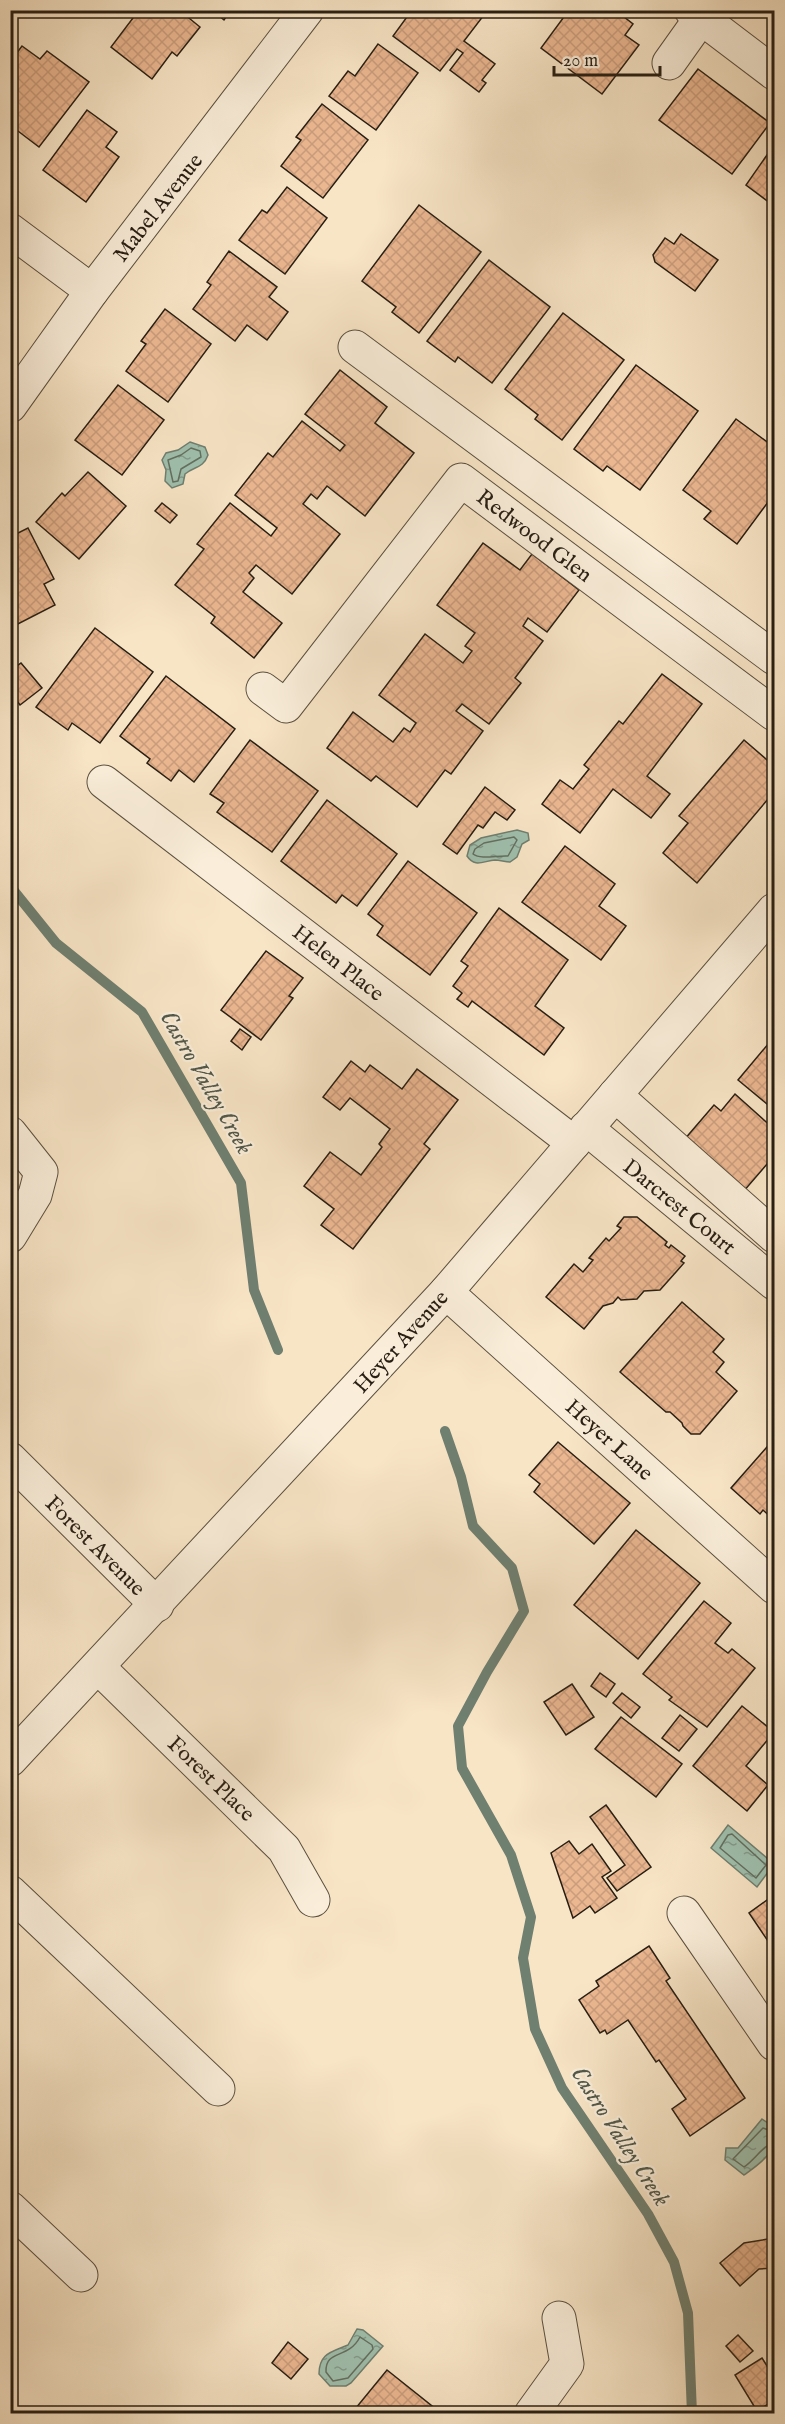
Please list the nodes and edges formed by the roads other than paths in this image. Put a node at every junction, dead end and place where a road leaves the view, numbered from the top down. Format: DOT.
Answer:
graph roads {
  1 [pos="308,10"];
  2 [pos="696,14"];
  3 [pos="669,63"];
  4 [pos="774,73"];
  5 [pos="10,230"];
  6 [pos="92,291"];
  7 [pos="356,347"];
  8 [pos="10,406"];
  9 [pos="774,658"];
  10 [pos="263,689"];
  11 [pos="774,714"];
  12 [pos="104,782"];
  13 [pos="774,910"];
  14 [pos="615,1095"];
  15 [pos="10,1133"];
  16 [pos="580,1135"];
  17 [pos="10,1236"];
  18 [pos="774,1236"];
  19 [pos="774,1283"];
  20 [pos="446,1292"];
  21 [pos="10,1459"];
  22 [pos="774,1587"];
  23 [pos="157,1605"];
  24 [pos="98,1667"];
  25 [pos="10,1760"];
  26 [pos="10,1892"];
  27 [pos="313,1900"];
  28 [pos="684,1913"];
  29 [pos="774,2044"];
  30 [pos="218,2089"];
  31 [pos="10,2208"];
  32 [pos="81,2275"];
  33 [pos="559,2318"];
  34 [pos="531,2414"];
  1 -- 6 [label="street, Mabel Avenue"];
  2 -- 3 [label="street"];
  2 -- 4 [label="street"];
  5 -- 6 [label="street"];
  6 -- 8 [label="street, Mabel Avenue"];
  7 -- 9 [label="street"];
  10 -- 11 [label="street, Redwood Glen"];
  12 -- 16 [label="street, Helen Place"];
  13 -- 14 [label="street, Heyer Avenue"];
  14 -- 16 [label="street, Heyer Avenue"];
  14 -- 18 [label="street"];
  15 -- 17 [label="street"];
  16 -- 19 [label="street, Darcrest Court"];
  16 -- 20 [label="street, Heyer Avenue"];
  20 -- 22 [label="street, Heyer Lane"];
  20 -- 23 [label="street, Heyer Avenue"];
  21 -- 23 [label="street, Forest Avenue"];
  23 -- 24 [label="street, Heyer Avenue"];
  24 -- 25 [label="street, Heyer Avenue"];
  24 -- 27 [label="street, Forest Place"];
  26 -- 30 [label="street"];
  28 -- 29 [label="street"];
  31 -- 32 [label="street"];
  33 -- 34 [label="street"];
}
